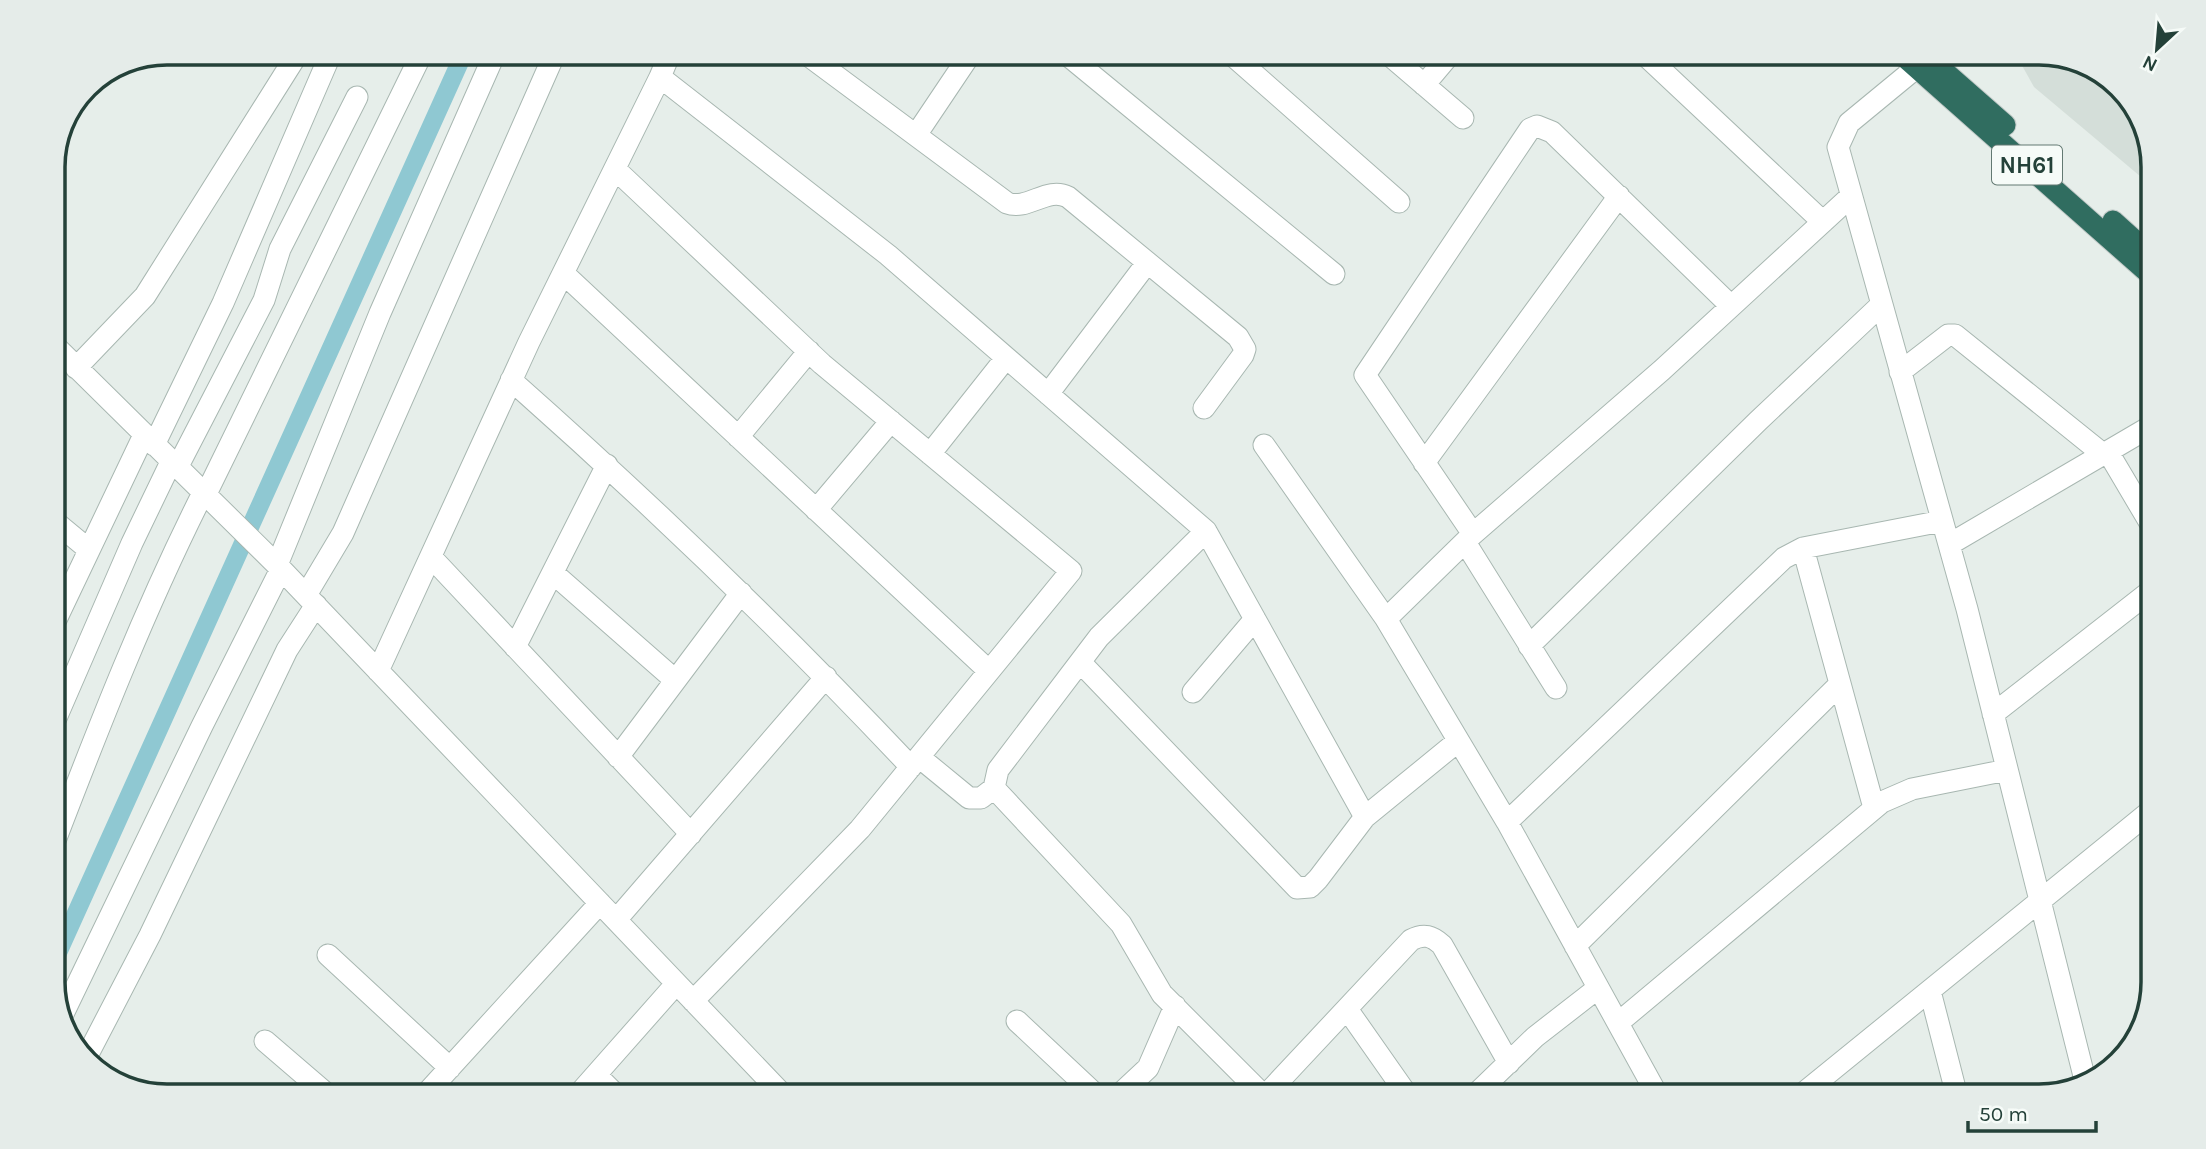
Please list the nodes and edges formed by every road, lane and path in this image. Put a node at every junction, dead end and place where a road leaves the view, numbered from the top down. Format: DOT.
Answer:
graph roads {
  1 [pos="290,65"];
  2 [pos="325,65"];
  3 [pos="416,65"];
  4 [pos="489,65"];
  5 [pos="549,65"];
  6 [pos="665,65"];
  7 [pos="822,65"];
  8 [pos="962,65"];
  9 [pos="1081,65"];
  10 [pos="1245,65"];
  11 [pos="1402,65"];
  12 [pos="1440,65"];
  13 [pos="1657,65"];
  14 [pos="1915,65"];
  15 [pos="1925,65"];
  16 [pos="1926,65"];
  17 [pos="660,78"];
  18 [pos="1424,85"];
  19 [pos="357,97"];
  20 [pos="1463,118"];
  21 [pos="916,135"];
  22 [pos="615,169"];
  23 [pos="1619,196"];
  24 [pos="1850,197"];
  25 [pos="1399,202"];
  26 [pos="1823,222"];
  27 [pos="2141,247"];
  28 [pos="1147,263"];
  29 [pos="2141,266"];
  30 [pos="563,273"];
  31 [pos="1334,274"];
  32 [pos="1881,305"];
  33 [pos="1731,306"];
  34 [pos="809,351"];
  35 [pos="65,357"];
  36 [pos="1006,358"];
  37 [pos="76,368"];
  38 [pos="1900,372"];
  39 [pos="512,380"];
  40 [pos="1048,394"];
  41 [pos="1204,408"];
  42 [pos="891,421"];
  43 [pos="2141,432"];
  44 [pos="738,437"];
  45 [pos="149,440"];
  46 [pos="1264,445"];
  47 [pos="930,454"];
  48 [pos="2106,454"];
  49 [pos="1424,463"];
  50 [pos="174,465"];
  51 [pos="607,465"];
  52 [pos="204,495"];
  53 [pos="2141,509"];
  54 [pos="816,510"];
  55 [pos="1942,521"];
  56 [pos="65,530"];
  57 [pos="1206,531"];
  58 [pos="1469,538"];
  59 [pos="1950,544"];
  60 [pos="1803,548"];
  61 [pos="88,549"];
  62 [pos="430,557"];
  63 [pos="274,562"];
  64 [pos="553,573"];
  65 [pos="741,593"];
  66 [pos="2141,598"];
  67 [pos="65,600"];
  68 [pos="311,600"];
  69 [pos="1255,619"];
  70 [pos="1386,619"];
  71 [pos="1529,646"];
  72 [pos="515,647"];
  73 [pos="1080,662"];
  74 [pos="378,671"];
  75 [pos="989,671"];
  76 [pos="827,677"];
  77 [pos="675,680"];
  78 [pos="1839,685"];
  79 [pos="1556,688"];
  80 [pos="1193,692"];
  81 [pos="65,697"];
  82 [pos="1993,714"];
  83 [pos="1457,742"];
  84 [pos="618,757"];
  85 [pos="915,762"];
  86 [pos="2007,770"];
  87 [pos="994,788"];
  88 [pos="1874,808"];
  89 [pos="65,815"];
  90 [pos="1365,817"];
  91 [pos="2141,819"];
  92 [pos="1507,822"];
  93 [pos="691,834"];
  94 [pos="2039,902"];
  95 [pos="600,903"];
  96 [pos="616,920"];
  97 [pos="1575,946"];
  98 [pos="328,955"];
  99 [pos="676,984"];
  100 [pos="1598,988"];
  101 [pos="1930,991"];
  102 [pos="693,1000"];
  103 [pos="68,1004"];
  104 [pos="1174,1006"];
  105 [pos="1347,1009"];
  106 [pos="1017,1021"];
  107 [pos="1618,1023"];
  108 [pos="265,1041"];
  109 [pos="90,1050"];
  110 [pos="1508,1063"];
  111 [pos="450,1068"];
  112 [pos="2083,1074"];
  113 [pos="596,1075"];
  114 [pos="313,1084"];
  115 [pos="436,1084"];
  116 [pos="588,1084"];
  117 [pos="605,1084"];
  118 [pos="772,1084"];
  119 [pos="1083,1084"];
  120 [pos="1132,1084"];
  121 [pos="1252,1084"];
  122 [pos="1277,1084"];
  123 [pos="1399,1084"];
  124 [pos="1487,1084"];
  125 [pos="1651,1084"];
  126 [pos="1826,1084"];
  127 [pos="1954,1084"];
  1 -- 37 [label="street"];
  2 -- 45 [label="street"];
  3 -- 52 [label="street"];
  4 -- 63 [label="street"];
  5 -- 68 [label="street"];
  6 -- 17 [label="street"];
  7 -- 21 [label="street"];
  8 -- 21 [label="street"];
  9 -- 31 [label="street"];
  10 -- 25 [label="street"];
  11 -- 18 [label="street"];
  12 -- 18 [label="street"];
  13 -- 26 [label="street"];
  14 -- 24 [label="street"];
  15 -- 29 [label="highway, NH61"];
  16 -- 27 [label="highway, NH61"];
  17 -- 22 [label="street"];
  17 -- 36 [label="street"];
  18 -- 20 [label="street"];
  19 -- 50 [label="street"];
  21 -- 28 [label="street"];
  22 -- 30 [label="street"];
  22 -- 34 [label="street"];
  23 -- 33 [label="street"];
  23 -- 49 [label="street"];
  23 -- 49 [label="street"];
  24 -- 26 [label="street"];
  24 -- 32 [label="street"];
  26 -- 33 [label="street"];
  28 -- 40 [label="street"];
  28 -- 41 [label="street"];
  30 -- 39 [label="street"];
  30 -- 44 [label="street"];
  32 -- 38 [label="street"];
  32 -- 71 [label="street"];
  33 -- 58 [label="street"];
  34 -- 42 [label="street"];
  34 -- 44 [label="street"];
  35 -- 37 [label="street"];
  36 -- 40 [label="street"];
  36 -- 47 [label="street"];
  37 -- 45 [label="street"];
  38 -- 48 [label="street"];
  38 -- 55 [label="street"];
  39 -- 51 [label="street"];
  39 -- 62 [label="street"];
  40 -- 57 [label="street"];
  42 -- 47 [label="street"];
  42 -- 54 [label="street"];
  43 -- 48 [label="street"];
  44 -- 54 [label="street"];
  45 -- 50 [label="street"];
  45 -- 61 [label="street"];
  46 -- 70 [label="street"];
  47 -- 75 [label="street"];
  48 -- 53 [label="street"];
  48 -- 59 [label="street"];
  49 -- 58 [label="street"];
  50 -- 52 [label="street"];
  50 -- 81 [label="street"];
  51 -- 64 [label="street"];
  51 -- 65 [label="street"];
  52 -- 63 [label="street"];
  52 -- 89 [label="street"];
  54 -- 75 [label="street"];
  55 -- 59 [label="street"];
  55 -- 60 [label="street"];
  56 -- 61 [label="street"];
  57 -- 69 [label="street"];
  57 -- 73 [label="street"];
  58 -- 70 [label="street"];
  58 -- 71 [label="street"];
  59 -- 82 [label="street"];
  60 -- 78 [label="street"];
  60 -- 92 [label="street"];
  61 -- 67 [label="street"];
  62 -- 72 [label="street"];
  62 -- 74 [label="street"];
  63 -- 68 [label="street"];
  63 -- 103 [label="street"];
  64 -- 72 [label="street"];
  64 -- 77 [label="street"];
  65 -- 76 [label="street"];
  65 -- 77 [label="street"];
  66 -- 82 [label="street"];
  68 -- 74 [label="street"];
  68 -- 109 [label="street"];
  69 -- 80 [label="street"];
  69 -- 90 [label="street"];
  70 -- 83 [label="street"];
  71 -- 79 [label="street"];
  72 -- 84 [label="street"];
  73 -- 87 [label="street"];
  73 -- 90 [label="street"];
  74 -- 95 [label="street"];
  75 -- 85 [label="street"];
  76 -- 85 [label="street"];
  76 -- 93 [label="street"];
  77 -- 84 [label="street"];
  78 -- 88 [label="street"];
  78 -- 97 [label="street"];
  82 -- 86 [label="street"];
  83 -- 90 [label="street"];
  83 -- 92 [label="street"];
  84 -- 93 [label="street"];
  85 -- 87 [label="street"];
  85 -- 102 [label="street"];
  86 -- 88 [label="street"];
  86 -- 94 [label="street"];
  87 -- 104 [label="street"];
  88 -- 107 [label="street"];
  91 -- 94 [label="street"];
  92 -- 97 [label="street"];
  93 -- 96 [label="street"];
  94 -- 101 [label="street"];
  94 -- 112 [label="street"];
  95 -- 96 [label="street"];
  95 -- 111 [label="street"];
  96 -- 99 [label="street"];
  97 -- 100 [label="street"];
  98 -- 111 [label="street"];
  99 -- 102 [label="street"];
  99 -- 113 [label="street"];
  100 -- 107 [label="street"];
  100 -- 110 [label="street"];
  101 -- 126 [label="street"];
  101 -- 127 [label="street"];
  102 -- 118 [label="street"];
  104 -- 120 [label="street"];
  104 -- 121 [label="street"];
  105 -- 110 [label="street"];
  105 -- 122 [label="street"];
  105 -- 123 [label="street"];
  106 -- 119 [label="street"];
  107 -- 125 [label="street"];
  108 -- 114 [label="street"];
  110 -- 124 [label="street"];
  111 -- 115 [label="street"];
  113 -- 116 [label="street"];
  113 -- 117 [label="street"];
}
